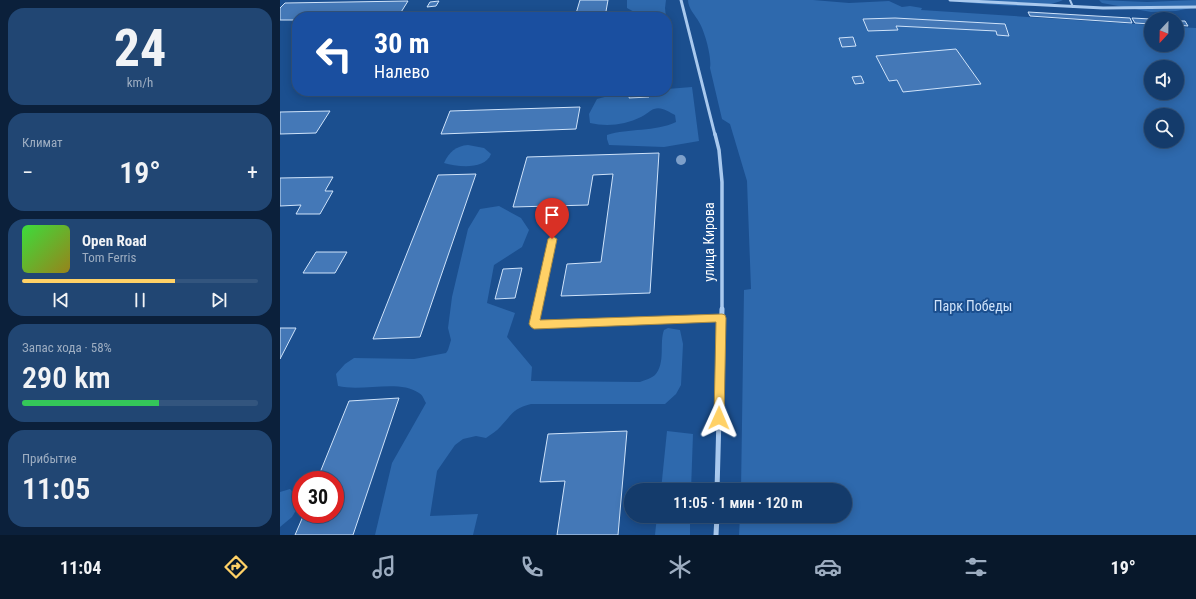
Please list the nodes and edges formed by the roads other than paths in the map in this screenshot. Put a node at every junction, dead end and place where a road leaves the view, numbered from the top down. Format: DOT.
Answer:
graph roads {
  1 [pos="681,0"];
  2 [pos="950,0"];
  3 [pos="1070,0"];
  4 [pos="1073,7"];
  5 [pos="1196,7"];
  6 [pos="552,239"];
  7 [pos="722,318"];
  8 [pos="717,483"];
  9 [pos="717,523"];
  10 [pos="716,535"];
  1 -- 7 [label="street, улица Кирова"];
  2 -- 4 [label="street"];
  3 -- 4 [label="lane"];
  4 -- 5 [label="street"];
  6 -- 7 [label="lane"];
  7 -- 8 [label="street, улица Кирова"];
  9 -- 10 [label="street"];
}
